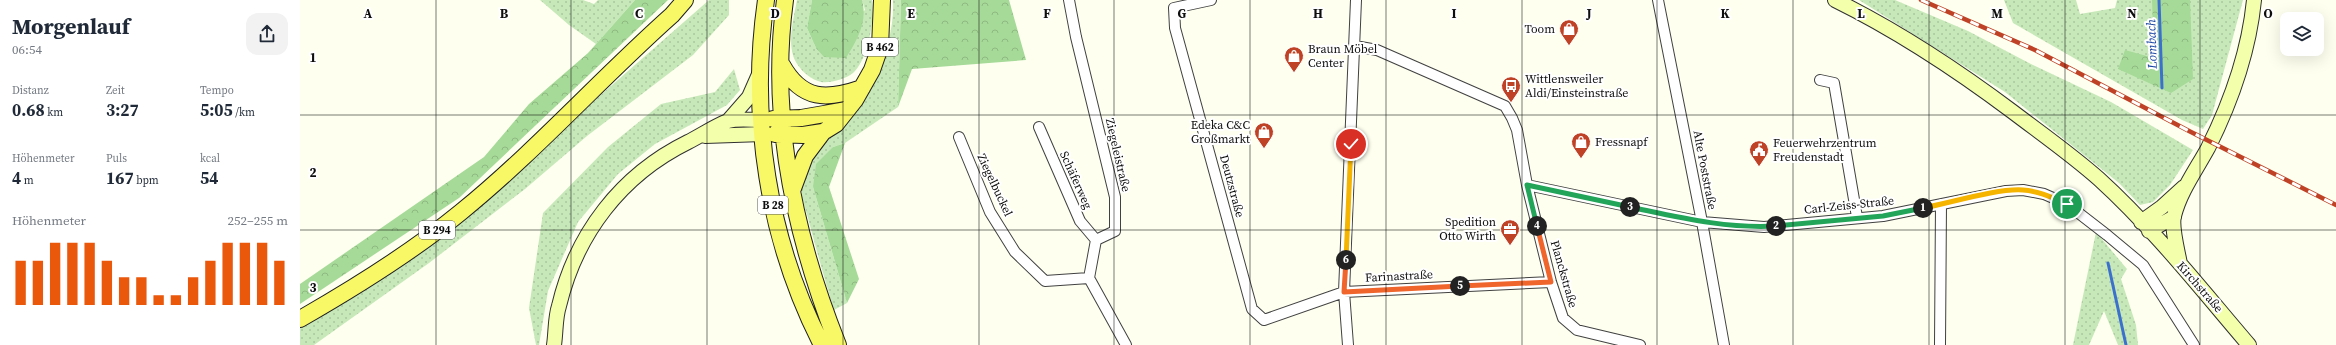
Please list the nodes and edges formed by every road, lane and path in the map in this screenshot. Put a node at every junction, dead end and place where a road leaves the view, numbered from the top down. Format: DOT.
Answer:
graph roads {
  1 [pos="685,0"];
  2 [pos="698,0"];
  3 [pos="766,0"];
  4 [pos="785,0"];
  5 [pos="882,0"];
  6 [pos="1069,0"];
  7 [pos="1211,0"];
  8 [pos="1356,0"];
  9 [pos="1658,0"];
  10 [pos="1835,0"];
  11 [pos="2254,0"];
  12 [pos="672,15"];
  13 [pos="1355,46"];
  14 [pos="782,64"];
  15 [pos="760,72"];
  16 [pos="1820,80"];
  17 [pos="862,88"];
  18 [pos="847,110"];
  19 [pos="728,122"];
  20 [pos="784,126"];
  21 [pos="762,127"];
  22 [pos="1039,127"];
  23 [pos="823,132"];
  24 [pos="699,137"];
  25 [pos="959,137"];
  26 [pos="2188,183"];
  27 [pos="1527,185"];
  28 [pos="792,192"];
  29 [pos="1941,204"];
  30 [pos="1857,217"];
  31 [pos="2174,217"];
  32 [pos="1702,222"];
  33 [pos="2145,227"];
  34 [pos="1096,240"];
  35 [pos="2180,264"];
  36 [pos="1090,278"];
  37 [pos="1551,282"];
  38 [pos="1344,292"];
  39 [pos="300,319"];
  40 [pos="554,345"];
  41 [pos="822,345"];
  42 [pos="838,345"];
  43 [pos="1126,345"];
  44 [pos="1348,345"];
  45 [pos="1640,345"];
  46 [pos="1724,345"];
  47 [pos="1940,345"];
  48 [pos="2194,345"];
  49 [pos="2249,345"];
  1 -- 12 [label="main road, B 294"];
  2 -- 12 [label="main road, B 294"];
  3 -- 15 [label="main road, B 28"];
  4 -- 14 [label="main road, B 28"];
  5 -- 17 [label="main road, B 462"];
  6 -- 34 [label="street, Ziegeleistraße"];
  7 -- 38 [label="street, Deutzstraße"];
  8 -- 13 [label="street"];
  9 -- 32 [label="street, Alte Poststraße"];
  10 -- 33 [label="street, Kirchstraße"];
  11 -- 26 [label="street"];
  12 -- 39 [label="main road, B 294"];
  13 -- 27 [label="street, Planckstraße"];
  13 -- 38 [label="street"];
  14 -- 17 [label="main road"];
  14 -- 20 [label="main road, B 28"];
  15 -- 19 [label="street"];
  15 -- 21 [label="main road, B 28"];
  16 -- 30 [label="street"];
  17 -- 18 [label="main road, B 462"];
  18 -- 20 [label="main road"];
  18 -- 23 [label="main road, B 462"];
  19 -- 21 [label="street"];
  19 -- 24 [label="street"];
  20 -- 21 [label="main road"];
  20 -- 23 [label="main road, B 462"];
  20 -- 28 [label="main road, B 28"];
  21 -- 24 [label="street"];
  21 -- 41 [label="main road, B 28"];
  22 -- 34 [label="street, Schäferweg"];
  23 -- 28 [label="main road"];
  24 -- 40 [label="street"];
  25 -- 36 [label="street, Ziegelbuckel"];
  26 -- 31 [label="street"];
  26 -- 33 [label="street"];
  27 -- 32 [label="street, Carl-Zeiss-Straße"];
  27 -- 37 [label="street, Planckstraße"];
  28 -- 42 [label="main road, B 28"];
  29 -- 30 [label="street, Carl-Zeiss-Straße"];
  29 -- 47 [label="street"];
  29 -- 48 [label="street, Carl-Zeiss-Straße"];
  30 -- 32 [label="street, Carl-Zeiss-Straße"];
  31 -- 33 [label="street"];
  31 -- 35 [label="street"];
  32 -- 46 [label="street, Alte Poststraße"];
  33 -- 35 [label="street, Kirchstraße"];
  34 -- 36 [label="street"];
  35 -- 49 [label="street, Kirchstraße"];
  36 -- 43 [label="street"];
  37 -- 38 [label="street, Farinastraße"];
  37 -- 45 [label="street, Planckstraße"];
  38 -- 44 [label="street"];
}
